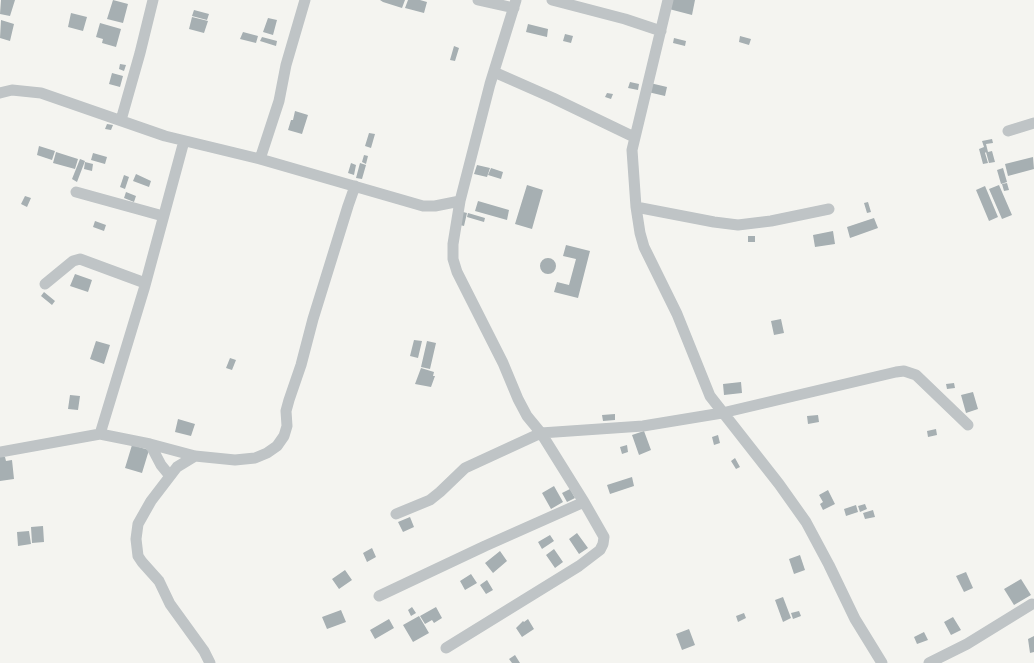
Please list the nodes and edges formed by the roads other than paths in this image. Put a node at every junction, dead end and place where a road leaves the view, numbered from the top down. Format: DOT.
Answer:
graph roads {
  1 [pos="153,0"];
  2 [pos="305,0"];
  3 [pos="478,0"];
  4 [pos="552,0"];
  5 [pos="668,0"];
  6 [pos="515,4"];
  7 [pos="661,31"];
  8 [pos="494,72"];
  9 [pos="0,93"];
  10 [pos="121,120"];
  11 [pos="1034,123"];
  12 [pos="1008,131"];
  13 [pos="634,137"];
  14 [pos="184,141"];
  15 [pos="260,159"];
  16 [pos="356,186"];
  17 [pos="76,192"];
  18 [pos="460,201"];
  19 [pos="636,207"];
  20 [pos="829,209"];
  21 [pos="163,216"];
  22 [pos="145,283"];
  23 [pos="46,284"];
  24 [pos="722,413"];
  25 [pos="968,425"];
  26 [pos="541,433"];
  27 [pos="100,434"];
  28 [pos="150,444"];
  29 [pos="0,452"];
  30 [pos="195,456"];
  31 [pos="170,476"];
  32 [pos="584,502"];
  33 [pos="396,514"];
  34 [pos="379,596"];
  35 [pos="1032,604"];
  36 [pos="446,648"];
  37 [pos="210,663"];
  38 [pos="882,663"];
  39 [pos="929,663"];
  1 -- 10 [label="street"];
  2 -- 15 [label="street"];
  3 -- 6 [label="street"];
  4 -- 7 [label="street"];
  5 -- 7 [label="street"];
  6 -- 8 [label="street"];
  7 -- 13 [label="street"];
  8 -- 13 [label="street"];
  8 -- 18 [label="street"];
  9 -- 10 [label="street"];
  10 -- 14 [label="street"];
  11 -- 12 [label="street"];
  13 -- 19 [label="street"];
  14 -- 15 [label="street"];
  14 -- 21 [label="street"];
  15 -- 16 [label="street"];
  16 -- 18 [label="street"];
  16 -- 30 [label="street"];
  17 -- 21 [label="street"];
  18 -- 26 [label="street"];
  19 -- 20 [label="street"];
  19 -- 24 [label="street"];
  21 -- 22 [label="street"];
  22 -- 23 [label="street"];
  22 -- 27 [label="street"];
  24 -- 25 [label="street"];
  24 -- 26 [label="street"];
  24 -- 38 [label="street"];
  26 -- 32 [label="street"];
  26 -- 33 [label="street"];
  27 -- 28 [label="street"];
  27 -- 29 [label="street"];
  28 -- 30 [label="street"];
  28 -- 31 [label="street"];
  30 -- 31 [label="street"];
  31 -- 37 [label="street"];
  32 -- 34 [label="street"];
  32 -- 36 [label="street"];
  35 -- 39 [label="street"];
}
